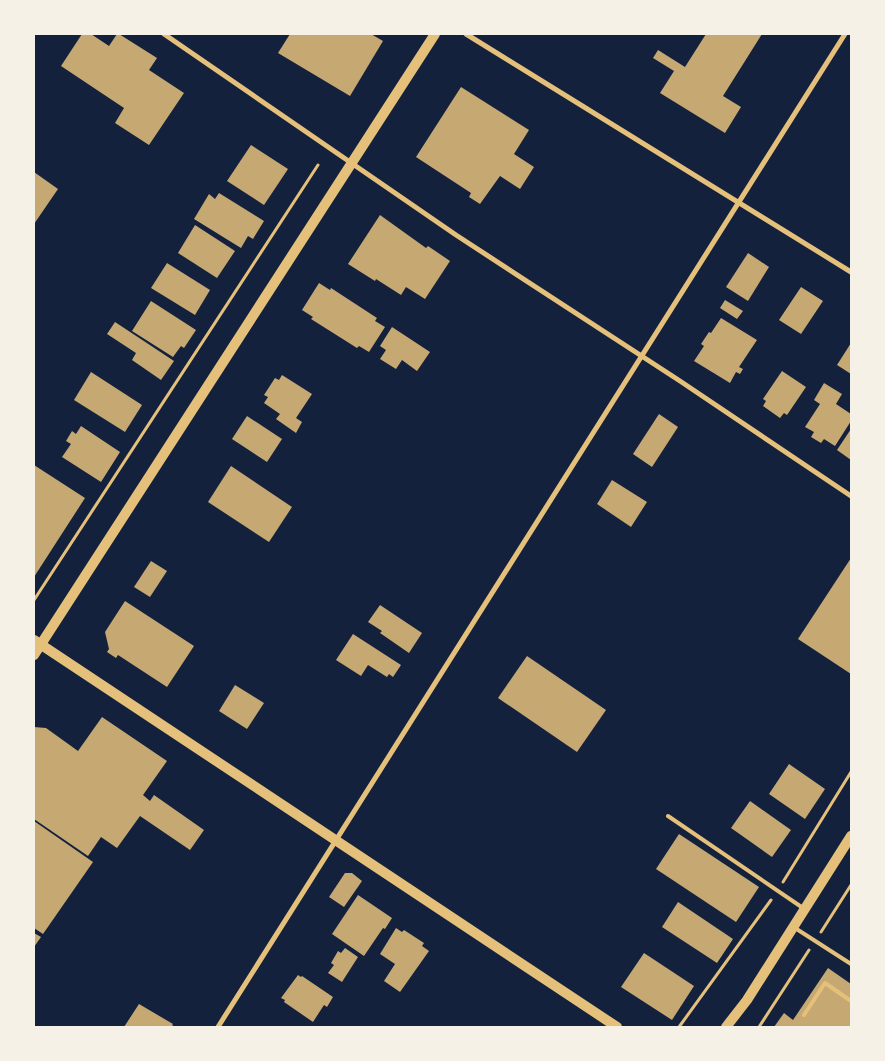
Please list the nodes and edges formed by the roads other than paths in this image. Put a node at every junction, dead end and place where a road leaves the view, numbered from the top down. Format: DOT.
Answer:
graph roads {
  1 [pos="164,34"];
  2 [pos="435,34"];
  3 [pos="466,34"];
  4 [pos="845,34"];
  5 [pos="352,163"];
  6 [pos="739,203"];
  7 [pos="851,272"];
  8 [pos="642,357"];
  9 [pos="851,496"];
  10 [pos="37,642"];
  11 [pos="34,655"];
  12 [pos="668,816"];
  13 [pos="851,836"];
  14 [pos="336,840"];
  15 [pos="804,910"];
  16 [pos="794,927"];
  17 [pos="851,964"];
  18 [pos="851,1001"];
  19 [pos="804,1015"];
  20 [pos="218,1027"];
  21 [pos="617,1027"];
  22 [pos="726,1027"];
  1 -- 5 [label="street"];
  2 -- 5 [label="main road"];
  3 -- 6 [label="street"];
  4 -- 6 [label="street"];
  5 -- 8 [label="street"];
  5 -- 10 [label="main road"];
  6 -- 7 [label="street"];
  6 -- 8 [label="street"];
  8 -- 9 [label="street"];
  8 -- 14 [label="street"];
  10 -- 11 [label="main road"];
  10 -- 14 [label="main road"];
  12 -- 15 [label="lane"];
  13 -- 15 [label="main road"];
  14 -- 20 [label="street"];
  14 -- 21 [label="main road"];
  15 -- 16 [label="main road"];
  16 -- 17 [label="lane"];
  16 -- 22 [label="main road"];
  18 -- 19 [label="lane"];
}
